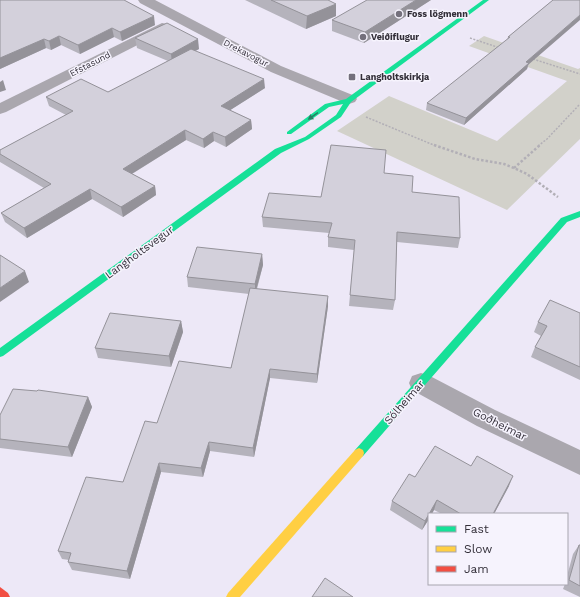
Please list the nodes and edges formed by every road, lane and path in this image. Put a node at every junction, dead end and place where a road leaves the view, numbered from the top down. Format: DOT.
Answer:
graph roads {
  1 [pos="145,0"];
  2 [pos="486,0"];
  3 [pos="180,19"];
  4 [pos="469,38"];
  5 [pos="506,50"];
  6 [pos="528,57"];
  7 [pos="580,74"];
  8 [pos="349,100"];
  9 [pos="580,104"];
  10 [pos="0,109"];
  11 [pos="364,116"];
  12 [pos="278,151"];
  13 [pos="514,168"];
  14 [pos="558,197"];
  15 [pos="580,214"];
  16 [pos="0,353"];
  17 [pos="421,383"];
  18 [pos="580,463"];
  19 [pos="0,593"];
  20 [pos="4,597"];
  21 [pos="232,597"];
  1 -- 3 [label="street, Drekavogur"];
  2 -- 8 [label="street, Langholtsvegur"];
  3 -- 8 [label="street, Drekavogur"];
  3 -- 10 [label="street, Efstasund"];
  4 -- 5 [label="path"];
  6 -- 7 [label="path"];
  8 -- 12 [label="street, Langholtsvegur"];
  8 -- 12 [label="street, Langholtsvegur, one-way"];
  9 -- 13 [label="path"];
  11 -- 13 [label="path"];
  12 -- 16 [label="street, Langholtsvegur"];
  13 -- 14 [label="path"];
  15 -- 17 [label="street, Sólheimar"];
  17 -- 18 [label="street, Goðheimar"];
  17 -- 21 [label="street, Sólheimar"];
  19 -- 20 [label="street"];
}
